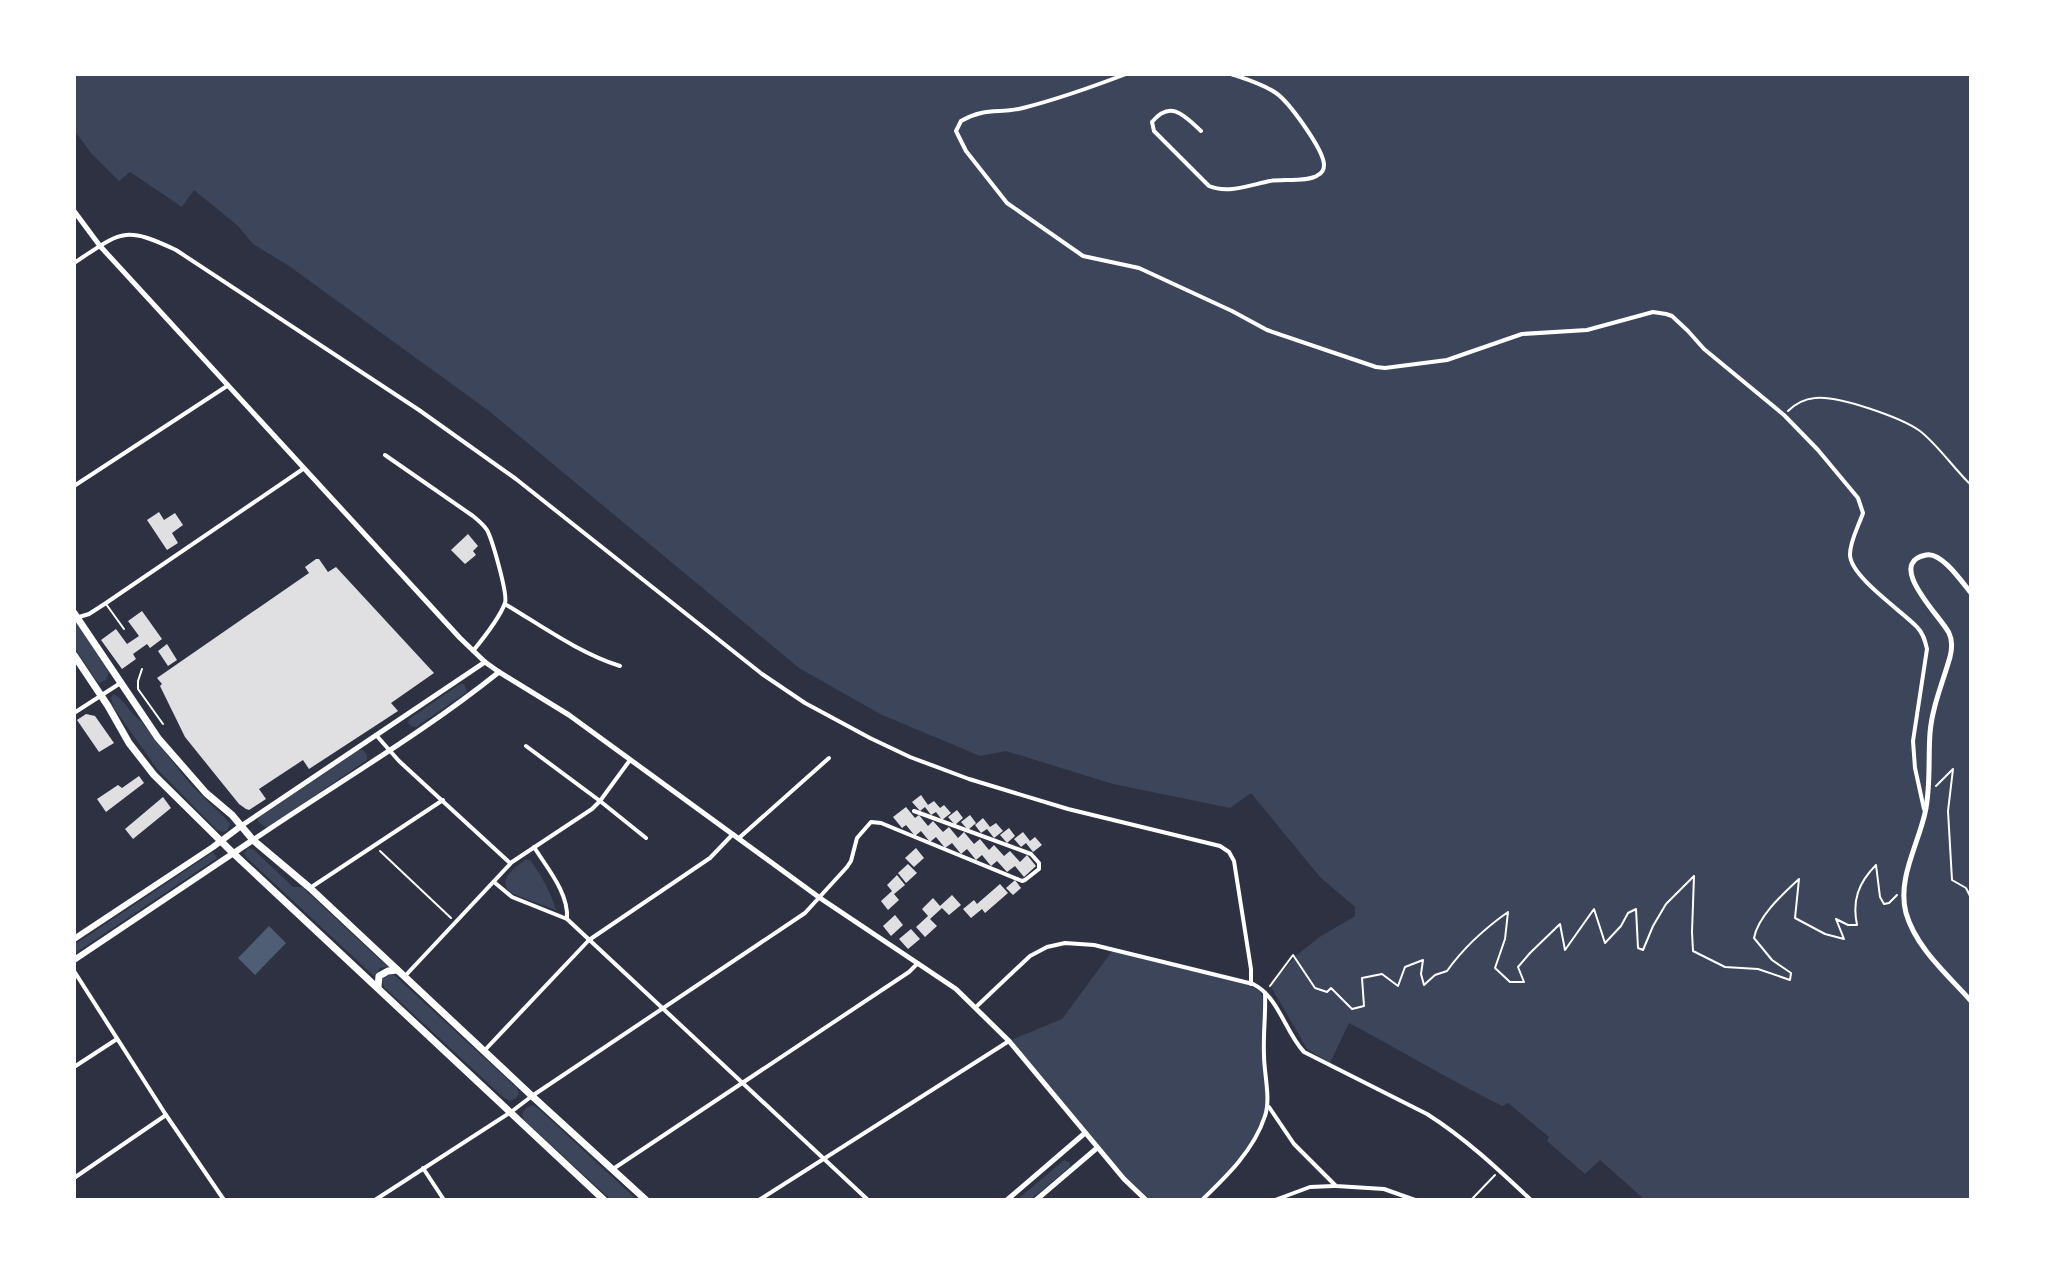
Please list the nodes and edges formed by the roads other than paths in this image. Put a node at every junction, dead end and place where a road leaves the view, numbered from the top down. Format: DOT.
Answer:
graph roads {
  1 [pos="1126,74"];
  2 [pos="1231,74"];
  3 [pos="1201,131"];
  4 [pos="74,211"];
  5 [pos="100,246"];
  6 [pos="74,263"];
  7 [pos="227,386"];
  8 [pos="385,455"];
  9 [pos="303,469"];
  10 [pos="74,486"];
  11 [pos="1971,593"];
  12 [pos="106,603"];
  13 [pos="505,604"];
  14 [pos="76,615"];
  15 [pos="124,629"];
  16 [pos="473,651"];
  17 [pos="74,655"];
  18 [pos="485,662"];
  19 [pos="620,666"];
  20 [pos="142,669"];
  21 [pos="499,672"];
  22 [pos="121,682"];
  23 [pos="101,695"];
  24 [pos="74,713"];
  25 [pos="163,724"];
  26 [pos="376,735"];
  27 [pos="526,746"];
  28 [pos="390,751"];
  29 [pos="829,758"];
  30 [pos="630,760"];
  31 [pos="443,800"];
  32 [pos="600,801"];
  33 [pos="914,811"];
  34 [pos="1925,813"];
  35 [pos="241,826"];
  36 [pos="736,836"];
  37 [pos="646,838"];
  38 [pos="222,840"];
  39 [pos="253,840"];
  40 [pos="534,847"];
  41 [pos="233,853"];
  42 [pos="511,863"];
  43 [pos="494,882"];
  44 [pos="310,888"];
  45 [pos="820,898"];
  46 [pos="567,919"];
  47 [pos="74,939"];
  48 [pos="589,940"];
  49 [pos="74,960"];
  50 [pos="918,963"];
  51 [pos="397,970"];
  52 [pos="74,971"];
  53 [pos="405,977"];
  54 [pos="1251,984"];
  55 [pos="378,987"];
  56 [pos="1265,992"];
  57 [pos="1971,1001"];
  58 [pos="663,1007"];
  59 [pos="976,1007"];
  60 [pos="117,1039"];
  61 [pos="1009,1041"];
  62 [pos="484,1051"];
  63 [pos="74,1067"];
  64 [pos="743,1083"];
  65 [pos="532,1096"];
  66 [pos="1268,1105"];
  67 [pos="511,1112"];
  68 [pos="166,1115"];
  69 [pos="1085,1133"];
  70 [pos="1097,1148"];
  71 [pos="823,1159"];
  72 [pos="423,1168"];
  73 [pos="613,1169"];
  74 [pos="74,1178"];
  75 [pos="1336,1186"];
  76 [pos="224,1200"];
  77 [pos="375,1200"];
  78 [pos="444,1200"];
  79 [pos="604,1200"];
  80 [pos="646,1200"];
  81 [pos="759,1200"];
  82 [pos="868,1200"];
  83 [pos="1007,1200"];
  84 [pos="1036,1200"];
  85 [pos="1146,1200"];
  86 [pos="1202,1200"];
  87 [pos="1275,1200"];
  88 [pos="1415,1200"];
  89 [pos="1531,1200"];
  1 -- 34 [label="street"];
  2 -- 3 [label="street"];
  4 -- 5 [label="street"];
  5 -- 6 [label="street"];
  5 -- 7 [label="street"];
  5 -- 54 [label="street"];
  7 -- 9 [label="street"];
  7 -- 10 [label="street"];
  8 -- 13 [label="street"];
  9 -- 12 [label="street"];
  9 -- 16 [label="street"];
  11 -- 34 [label="street"];
  12 -- 14 [label="street"];
  12 -- 15 [label="lane"];
  13 -- 16 [label="street"];
  13 -- 19 [label="street"];
  14 -- 22 [label="main road"];
  16 -- 18 [label="street"];
  17 -- 23 [label="main road"];
  18 -- 21 [label="street"];
  18 -- 26 [label="street"];
  20 -- 25 [label="lane"];
  21 -- 28 [label="street"];
  21 -- 30 [label="street"];
  22 -- 23 [label="street"];
  22 -- 35 [label="main road"];
  23 -- 24 [label="street"];
  23 -- 38 [label="main road"];
  26 -- 28 [label="street"];
  26 -- 35 [label="street"];
  27 -- 32 [label="street"];
  28 -- 31 [label="street"];
  28 -- 39 [label="street"];
  29 -- 36 [label="street"];
  30 -- 32 [label="street"];
  30 -- 36 [label="street"];
  31 -- 42 [label="street"];
  31 -- 44 [label="street"];
  32 -- 37 [label="street"];
  32 -- 40 [label="street"];
  33 -- 45 [label="street"];
  34 -- 57 [label="street"];
  35 -- 38 [label="main road"];
  35 -- 39 [label="main road"];
  36 -- 45 [label="street"];
  36 -- 48 [label="street"];
  38 -- 41 [label="main road"];
  38 -- 47 [label="main road"];
  39 -- 41 [label="main road"];
  39 -- 44 [label="main road"];
  40 -- 42 [label="street"];
  40 -- 46 [label="street"];
  41 -- 49 [label="main road"];
  41 -- 55 [label="main road"];
  42 -- 43 [label="street"];
  43 -- 46 [label="street"];
  43 -- 53 [label="street"];
  44 -- 51 [label="main road"];
  45 -- 50 [label="street"];
  45 -- 58 [label="street"];
  46 -- 48 [label="street"];
  48 -- 58 [label="street"];
  48 -- 62 [label="street"];
  50 -- 59 [label="street"];
  50 -- 64 [label="street"];
  51 -- 53 [label="main road"];
  51 -- 55 [label="main road"];
  52 -- 60 [label="street"];
  53 -- 62 [label="main road"];
  54 -- 56 [label="street"];
  54 -- 59 [label="street"];
  55 -- 67 [label="main road"];
  56 -- 66 [label="street"];
  56 -- 89 [label="street"];
  58 -- 64 [label="street"];
  58 -- 65 [label="street"];
  59 -- 61 [label="street"];
  60 -- 63 [label="street"];
  60 -- 68 [label="street"];
  61 -- 69 [label="street"];
  61 -- 71 [label="street"];
  62 -- 65 [label="main road"];
  64 -- 71 [label="street"];
  64 -- 73 [label="street"];
  65 -- 67 [label="street"];
  65 -- 73 [label="main road"];
  66 -- 75 [label="street"];
  66 -- 86 [label="street"];
  67 -- 72 [label="street"];
  67 -- 79 [label="main road"];
  68 -- 74 [label="street"];
  68 -- 76 [label="street"];
  69 -- 70 [label="street"];
  69 -- 83 [label="street"];
  70 -- 84 [label="street"];
  70 -- 85 [label="street"];
  71 -- 81 [label="street"];
  71 -- 82 [label="street"];
  72 -- 77 [label="street"];
  72 -- 78 [label="street"];
  73 -- 80 [label="main road"];
  75 -- 87 [label="street"];
  75 -- 88 [label="street"];
}
